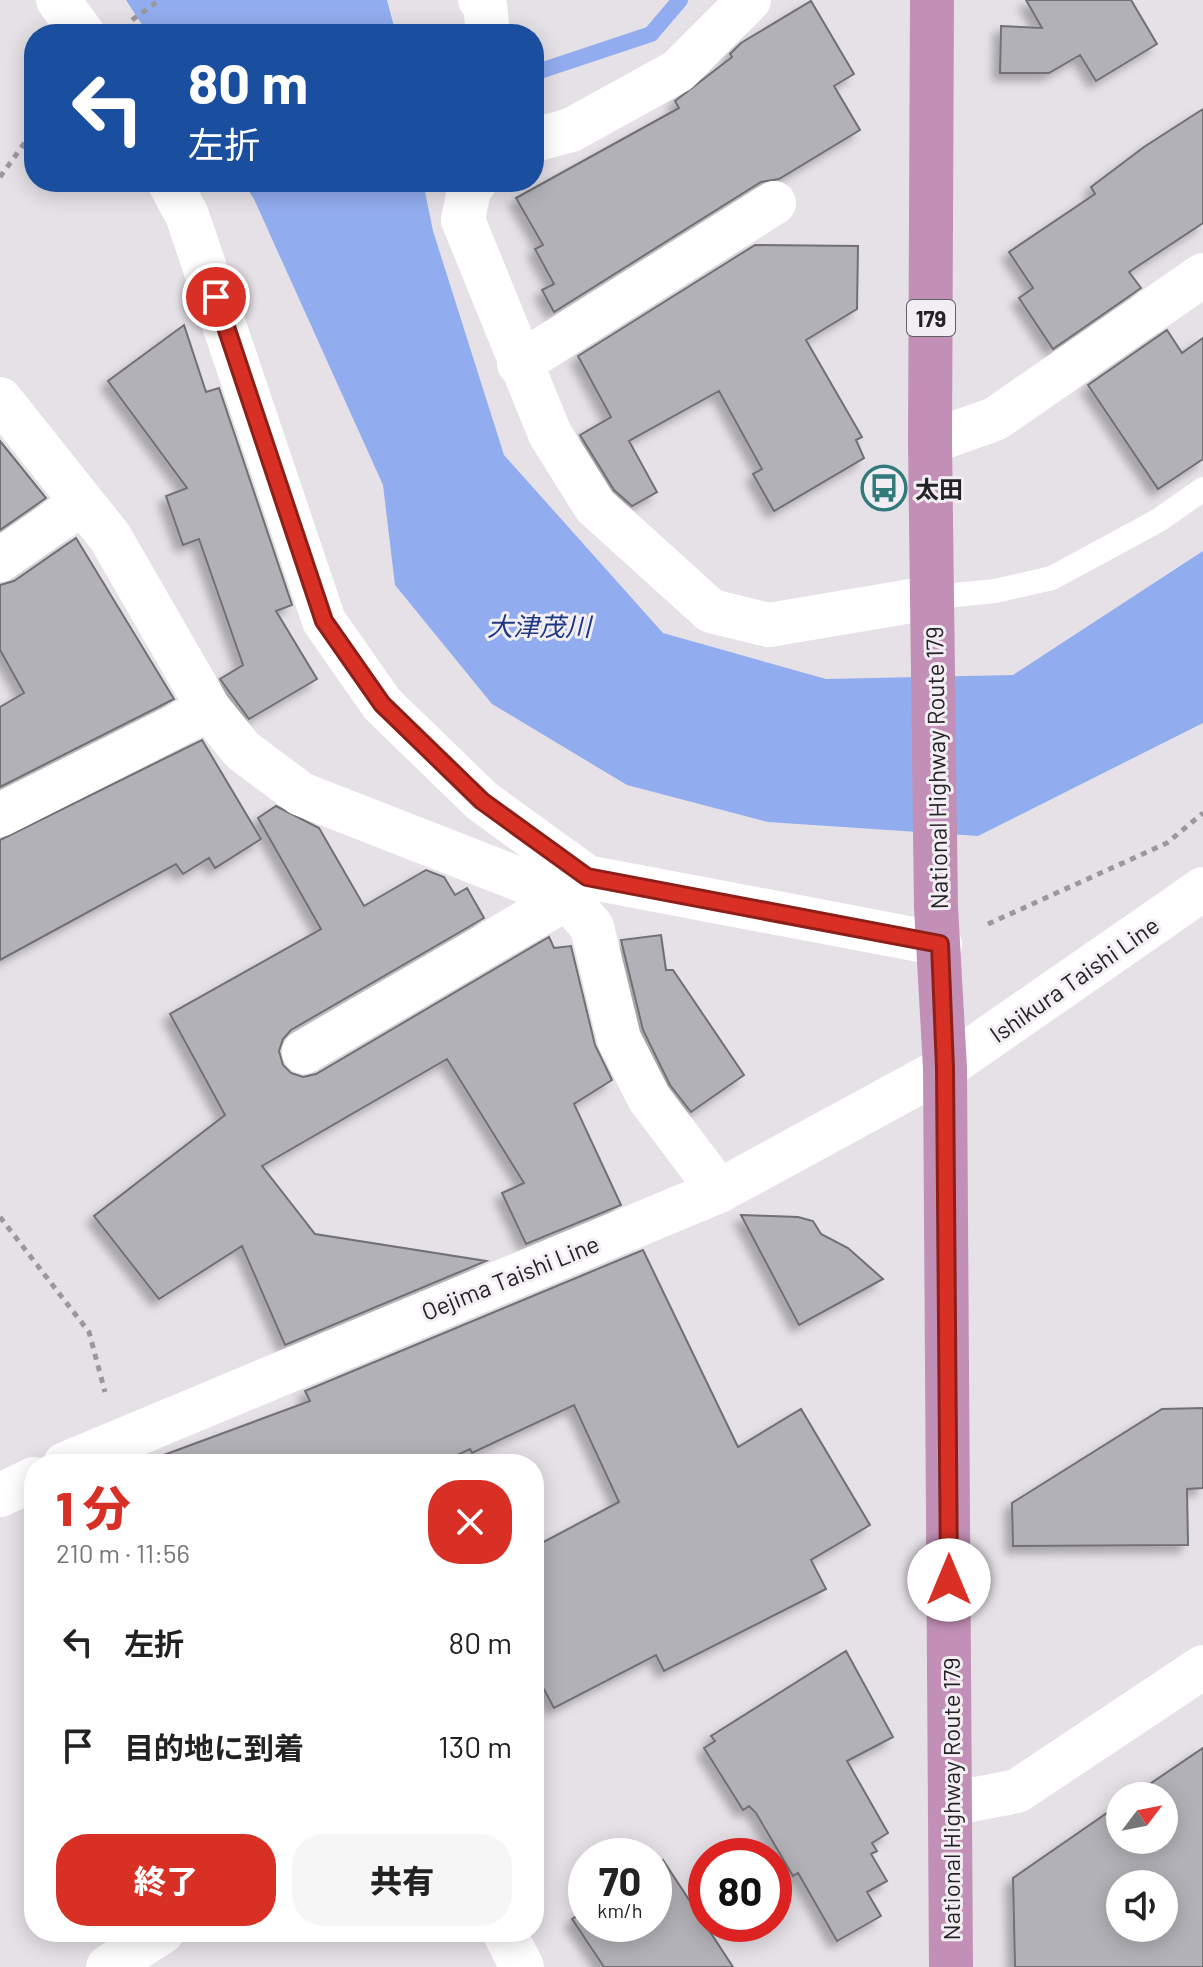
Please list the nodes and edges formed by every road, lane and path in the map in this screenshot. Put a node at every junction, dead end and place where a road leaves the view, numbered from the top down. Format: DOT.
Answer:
graph roads {
  1 [pos="58,0"];
  2 [pos="160,0"];
  3 [pos="749,0"];
  4 [pos="932,0"];
  5 [pos="95,24"];
  6 [pos="115,24"];
  7 [pos="544,137"];
  8 [pos="24,144"];
  9 [pos="0,177"];
  10 [pos="174,192"];
  11 [pos="469,192"];
  12 [pos="774,203"];
  13 [pos="1203,275"];
  14 [pos="519,364"];
  15 [pos="0,399"];
  16 [pos="930,442"];
  17 [pos="1203,489"];
  18 [pos="82,503"];
  19 [pos="0,560"];
  20 [pos="934,617"];
  21 [pos="209,709"];
  22 [pos="1203,813"];
  23 [pos="0,815"];
  24 [pos="577,887"];
  25 [pos="1203,889"];
  26 [pos="938,926"];
  27 [pos="304,1052"];
  28 [pos="945,1068"];
  29 [pos="719,1191"];
  30 [pos="0,1217"];
  31 [pos="126,1452"];
  32 [pos="24,1484"];
  33 [pos="0,1495"];
  34 [pos="1203,1667"];
  35 [pos="950,1804"];
  36 [pos="147,1942"];
  37 [pos="509,1942"];
  38 [pos="108,1967"];
  39 [pos="522,1967"];
  40 [pos="951,1967"];
  1 -- 5 [label="street"];
  2 -- 6 [label="path"];
  3 -- 7 [label="street"];
  4 -- 16 [label="highway, National Highway Route 179 / 179"];
  8 -- 9 [label="path"];
  10 -- 24 [label="street"];
  11 -- 14 [label="street"];
  12 -- 14 [label="street"];
  13 -- 16 [label="street"];
  14 -- 20 [label="street"];
  15 -- 18 [label="street"];
  16 -- 20 [label="highway, National Highway Route 179 / 179"];
  17 -- 20 [label="lane"];
  18 -- 19 [label="street"];
  18 -- 21 [label="street"];
  20 -- 26 [label="highway, National Highway Route 179 / 179"];
  21 -- 23 [label="street"];
  21 -- 24 [label="street"];
  22 -- 26 [label="path"];
  24 -- 26 [label="street"];
  24 -- 27 [label="street"];
  24 -- 29 [label="street"];
  25 -- 28 [label="street, Ishikura Taishi Line"];
  26 -- 28 [label="highway, National Highway Route 179 / 179"];
  28 -- 29 [label="street, Oejima Taishi Line"];
  28 -- 35 [label="highway, National Highway Route 179 / 179"];
  29 -- 31 [label="street, Oejima Taishi Line"];
  30 -- 31 [label="path"];
  32 -- 33 [label="street"];
  34 -- 35 [label="street"];
  35 -- 40 [label="highway, National Highway Route 179 / 179"];
  36 -- 38 [label="street"];
  37 -- 39 [label="street"];
}
